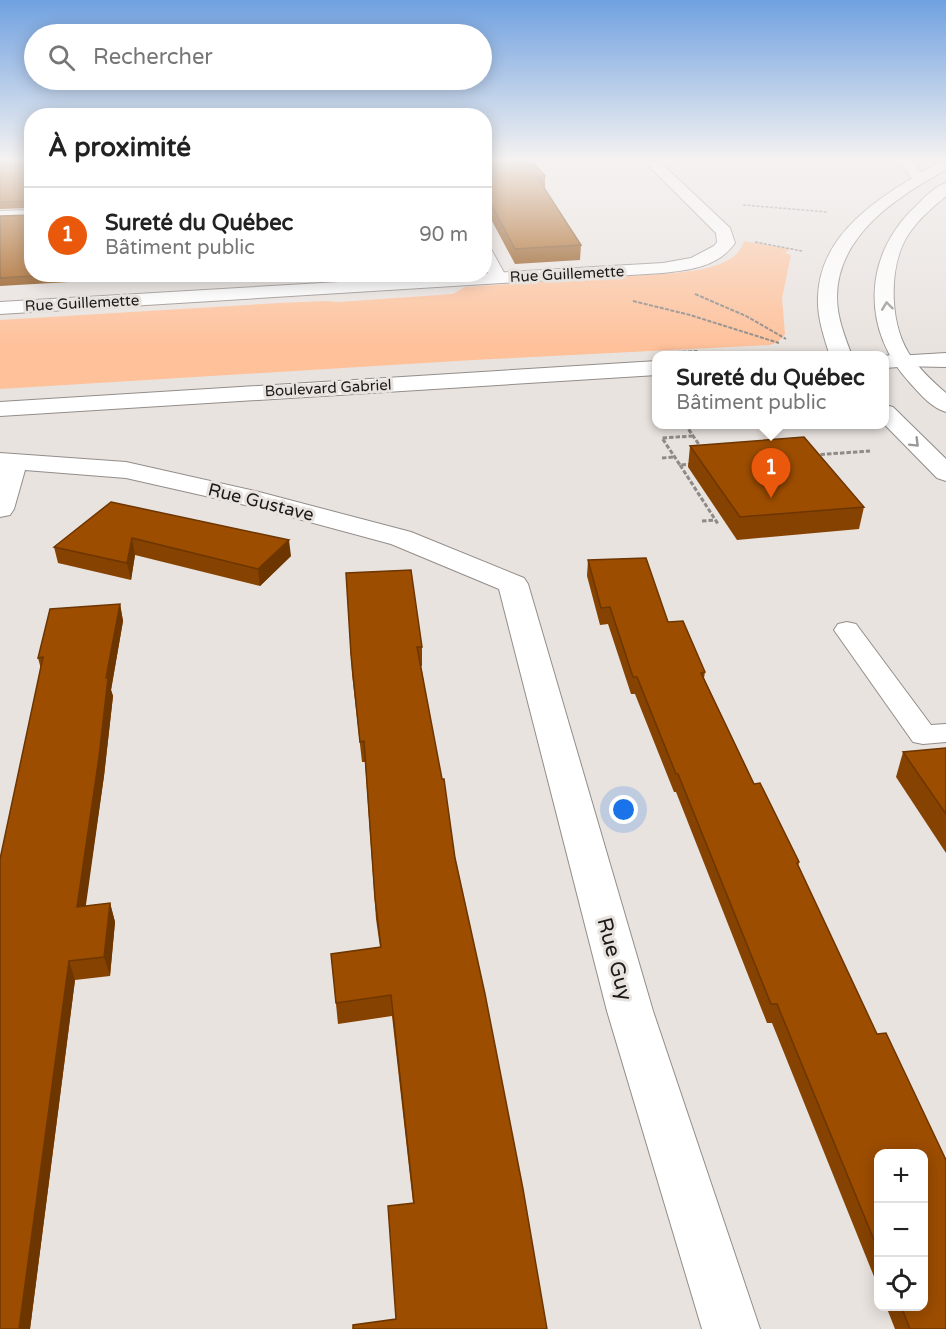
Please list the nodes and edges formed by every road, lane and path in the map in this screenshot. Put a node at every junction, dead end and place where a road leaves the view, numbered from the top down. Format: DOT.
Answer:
graph roads {
  1 [pos="715,223"];
  2 [pos="864,223"];
  3 [pos="909,223"];
  4 [pos="752,241"];
  5 [pos="802,250"];
  6 [pos="492,264"];
  7 [pos="637,270"];
  8 [pos="492,278"];
  9 [pos="500,278"];
  10 [pos="194,282"];
  11 [pos="436,282"];
  12 [pos="194,297"];
  13 [pos="622,299"];
  14 [pos="0,308"];
  15 [pos="786,339"];
  16 [pos="779,344"];
  17 [pos="839,351"];
  18 [pos="946,360"];
  19 [pos="894,361"];
  20 [pos="652,368"];
  21 [pos="946,405"];
  22 [pos="0,409"];
  23 [pos="889,416"];
  24 [pos="689,429"];
  25 [pos="693,436"];
  26 [pos="870,451"];
  27 [pos="705,454"];
  28 [pos="813,455"];
  29 [pos="674,457"];
  30 [pos="662,458"];
  31 [pos="8,461"];
  32 [pos="701,463"];
  33 [pos="680,465"];
  34 [pos="946,473"];
  35 [pos="0,509"];
  36 [pos="715,520"];
  37 [pos="702,521"];
  38 [pos="718,524"];
  39 [pos="513,584"];
  40 [pos="847,630"];
  41 [pos="946,733"];
  42 [pos="731,1329"];
  1 -- 7 [label="main road, Rue Guillemette"];
  2 -- 17 [label="main road"];
  19 -- 3 [label="main road, one-way"];
  4 -- 5 [label="path"];
  6 -- 9 [label="lane"];
  7 -- 9 [label="main road, Rue Guillemette"];
  7 -- 15 [label="path"];
  8 -- 9 [label="main road, Rue Guillemette"];
  10 -- 12 [label="main road"];
  11 -- 12 [label="main road, Rue Guillemette"];
  12 -- 14 [label="main road, Rue Guillemette"];
  13 -- 16 [label="path"];
  18 -- 19 [label="main road"];
  19 -- 21 [label="main road"];
  20 -- 22 [label="main road, Boulevard Gabriel"];
  23 -- 34 [label="main road, one-way"];
  24 -- 25 [label="path"];
  25 -- 27 [label="path"];
  25 -- 29 [label="path"];
  26 -- 28 [label="path"];
  29 -- 30 [label="path"];
  29 -- 33 [label="path"];
  31 -- 35 [label="main road"];
  31 -- 39 [label="main road, Rue Gustave"];
  32 -- 33 [label="path"];
  33 -- 36 [label="path"];
  36 -- 37 [label="path"];
  36 -- 38 [label="path"];
  39 -- 42 [label="main road, Rue Guy"];
  40 -- 41 [label="lane"];
}
